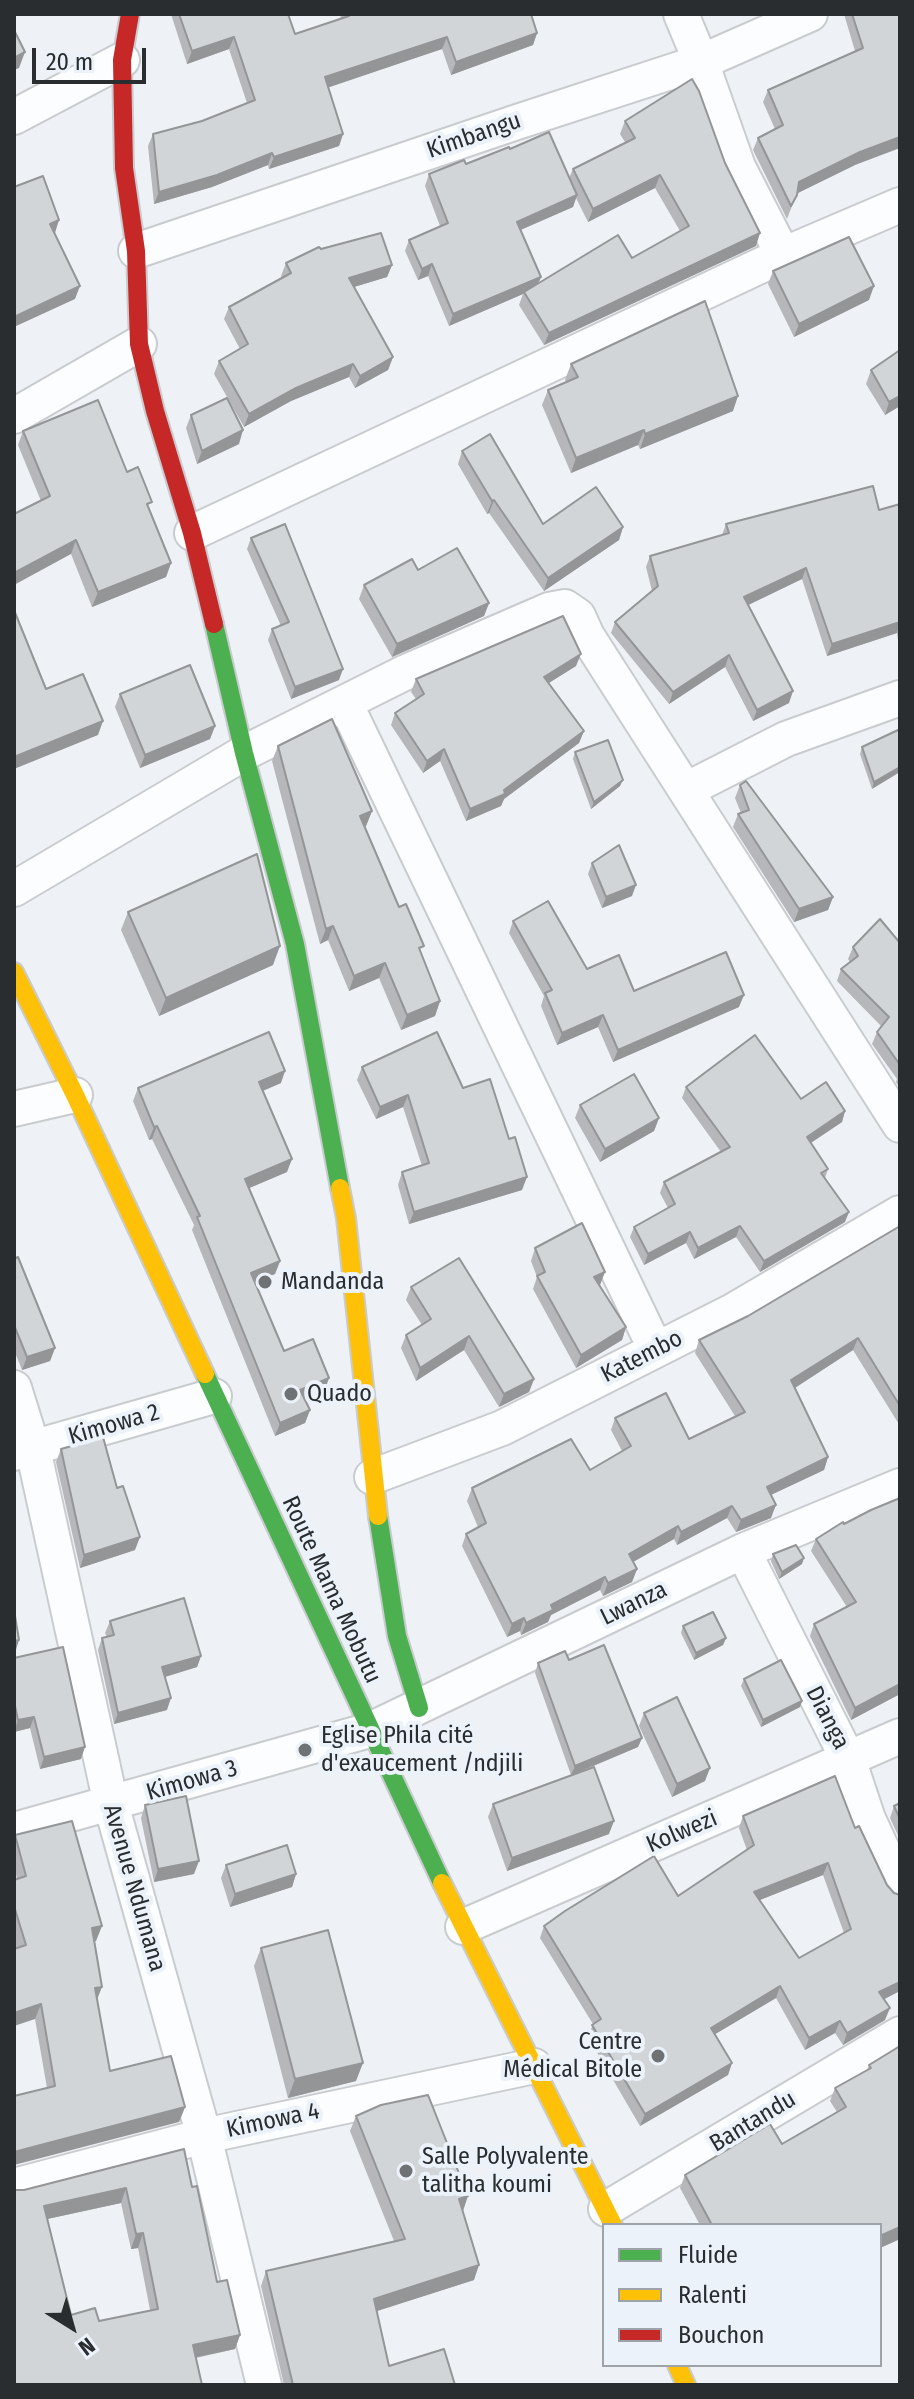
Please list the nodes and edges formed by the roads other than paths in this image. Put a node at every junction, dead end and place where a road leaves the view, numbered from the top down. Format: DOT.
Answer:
graph roads {
  1 [pos="130,14"];
  2 [pos="681,14"];
  3 [pos="810,14"];
  4 [pos="122,60"];
  5 [pos="701,62"];
  6 [pos="14,117"];
  7 [pos="900,205"];
  8 [pos="136,251"];
  9 [pos="783,255"];
  10 [pos="139,344"];
  11 [pos="14,416"];
  12 [pos="192,533"];
  13 [pos="900,698"];
  14 [pos="345,703"];
  15 [pos="244,753"];
  16 [pos="688,789"];
  17 [pos="14,889"];
  18 [pos="14,972"];
  19 [pos="75,1095"];
  20 [pos="14,1109"];
  21 [pos="900,1125"];
  22 [pos="900,1213"];
  23 [pos="656,1350"];
  24 [pos="14,1388"];
  25 [pos="214,1396"];
  26 [pos="23,1451"];
  27 [pos="372,1477"];
  28 [pos="900,1486"];
  29 [pos="743,1551"];
  30 [pos="419,1708"];
  31 [pos="370,1730"];
  32 [pos="900,1736"];
  33 [pos="848,1759"];
  34 [pos="111,1804"];
  35 [pos="14,1830"];
  36 [pos="900,1888"];
  37 [pos="463,1927"];
  38 [pos="900,2034"];
  39 [pos="534,2066"];
  40 [pos="204,2136"];
  41 [pos="16,2178"];
  42 [pos="609,2217"];
  43 [pos="264,2385"];
  1 -- 4 [label="street"];
  2 -- 5 [label="street"];
  3 -- 5 [label="street, Kimbangu"];
  4 -- 6 [label="street"];
  4 -- 8 [label="street"];
  5 -- 8 [label="street, Kimbangu"];
  5 -- 9 [label="street"];
  7 -- 9 [label="street"];
  8 -- 10 [label="street"];
  9 -- 12 [label="street"];
  10 -- 11 [label="street"];
  10 -- 12 [label="street"];
  12 -- 15 [label="street"];
  13 -- 16 [label="street"];
  14 -- 15 [label="street"];
  14 -- 16 [label="street"];
  14 -- 23 [label="street"];
  15 -- 17 [label="street"];
  15 -- 27 [label="street"];
  16 -- 21 [label="street"];
  18 -- 19 [label="street, Route Mama Mobutu"];
  19 -- 20 [label="street"];
  19 -- 25 [label="street, Route Mama Mobutu"];
  22 -- 23 [label="street, Katembo"];
  23 -- 27 [label="street, Katembo"];
  24 -- 26 [label="street, Avenue Ndumana"];
  25 -- 26 [label="street, Kimowa 2"];
  25 -- 31 [label="street, Route Mama Mobutu"];
  26 -- 34 [label="street, Avenue Ndumana"];
  27 -- 30 [label="street"];
  28 -- 29 [label="street, Lwanza"];
  29 -- 30 [label="street, Lwanza"];
  29 -- 33 [label="street, Dianga"];
  30 -- 31 [label="street, Lwanza"];
  31 -- 34 [label="street, Kimowa 3"];
  31 -- 37 [label="street, Route Mama Mobutu"];
  32 -- 33 [label="street, Kolwezi"];
  33 -- 36 [label="street, Dianga"];
  33 -- 37 [label="street, Kolwezi"];
  34 -- 35 [label="street, Kimowa 3"];
  34 -- 40 [label="street, Avenue Ndumana"];
  37 -- 39 [label="street, Route Mama Mobutu"];
  38 -- 42 [label="street, Bantandu"];
  39 -- 40 [label="street, Kimowa 4"];
  39 -- 42 [label="street, Route Mama Mobutu"];
  40 -- 41 [label="street, Kimowa 4"];
  40 -- 43 [label="street, Avenue Ndumana"];
}
